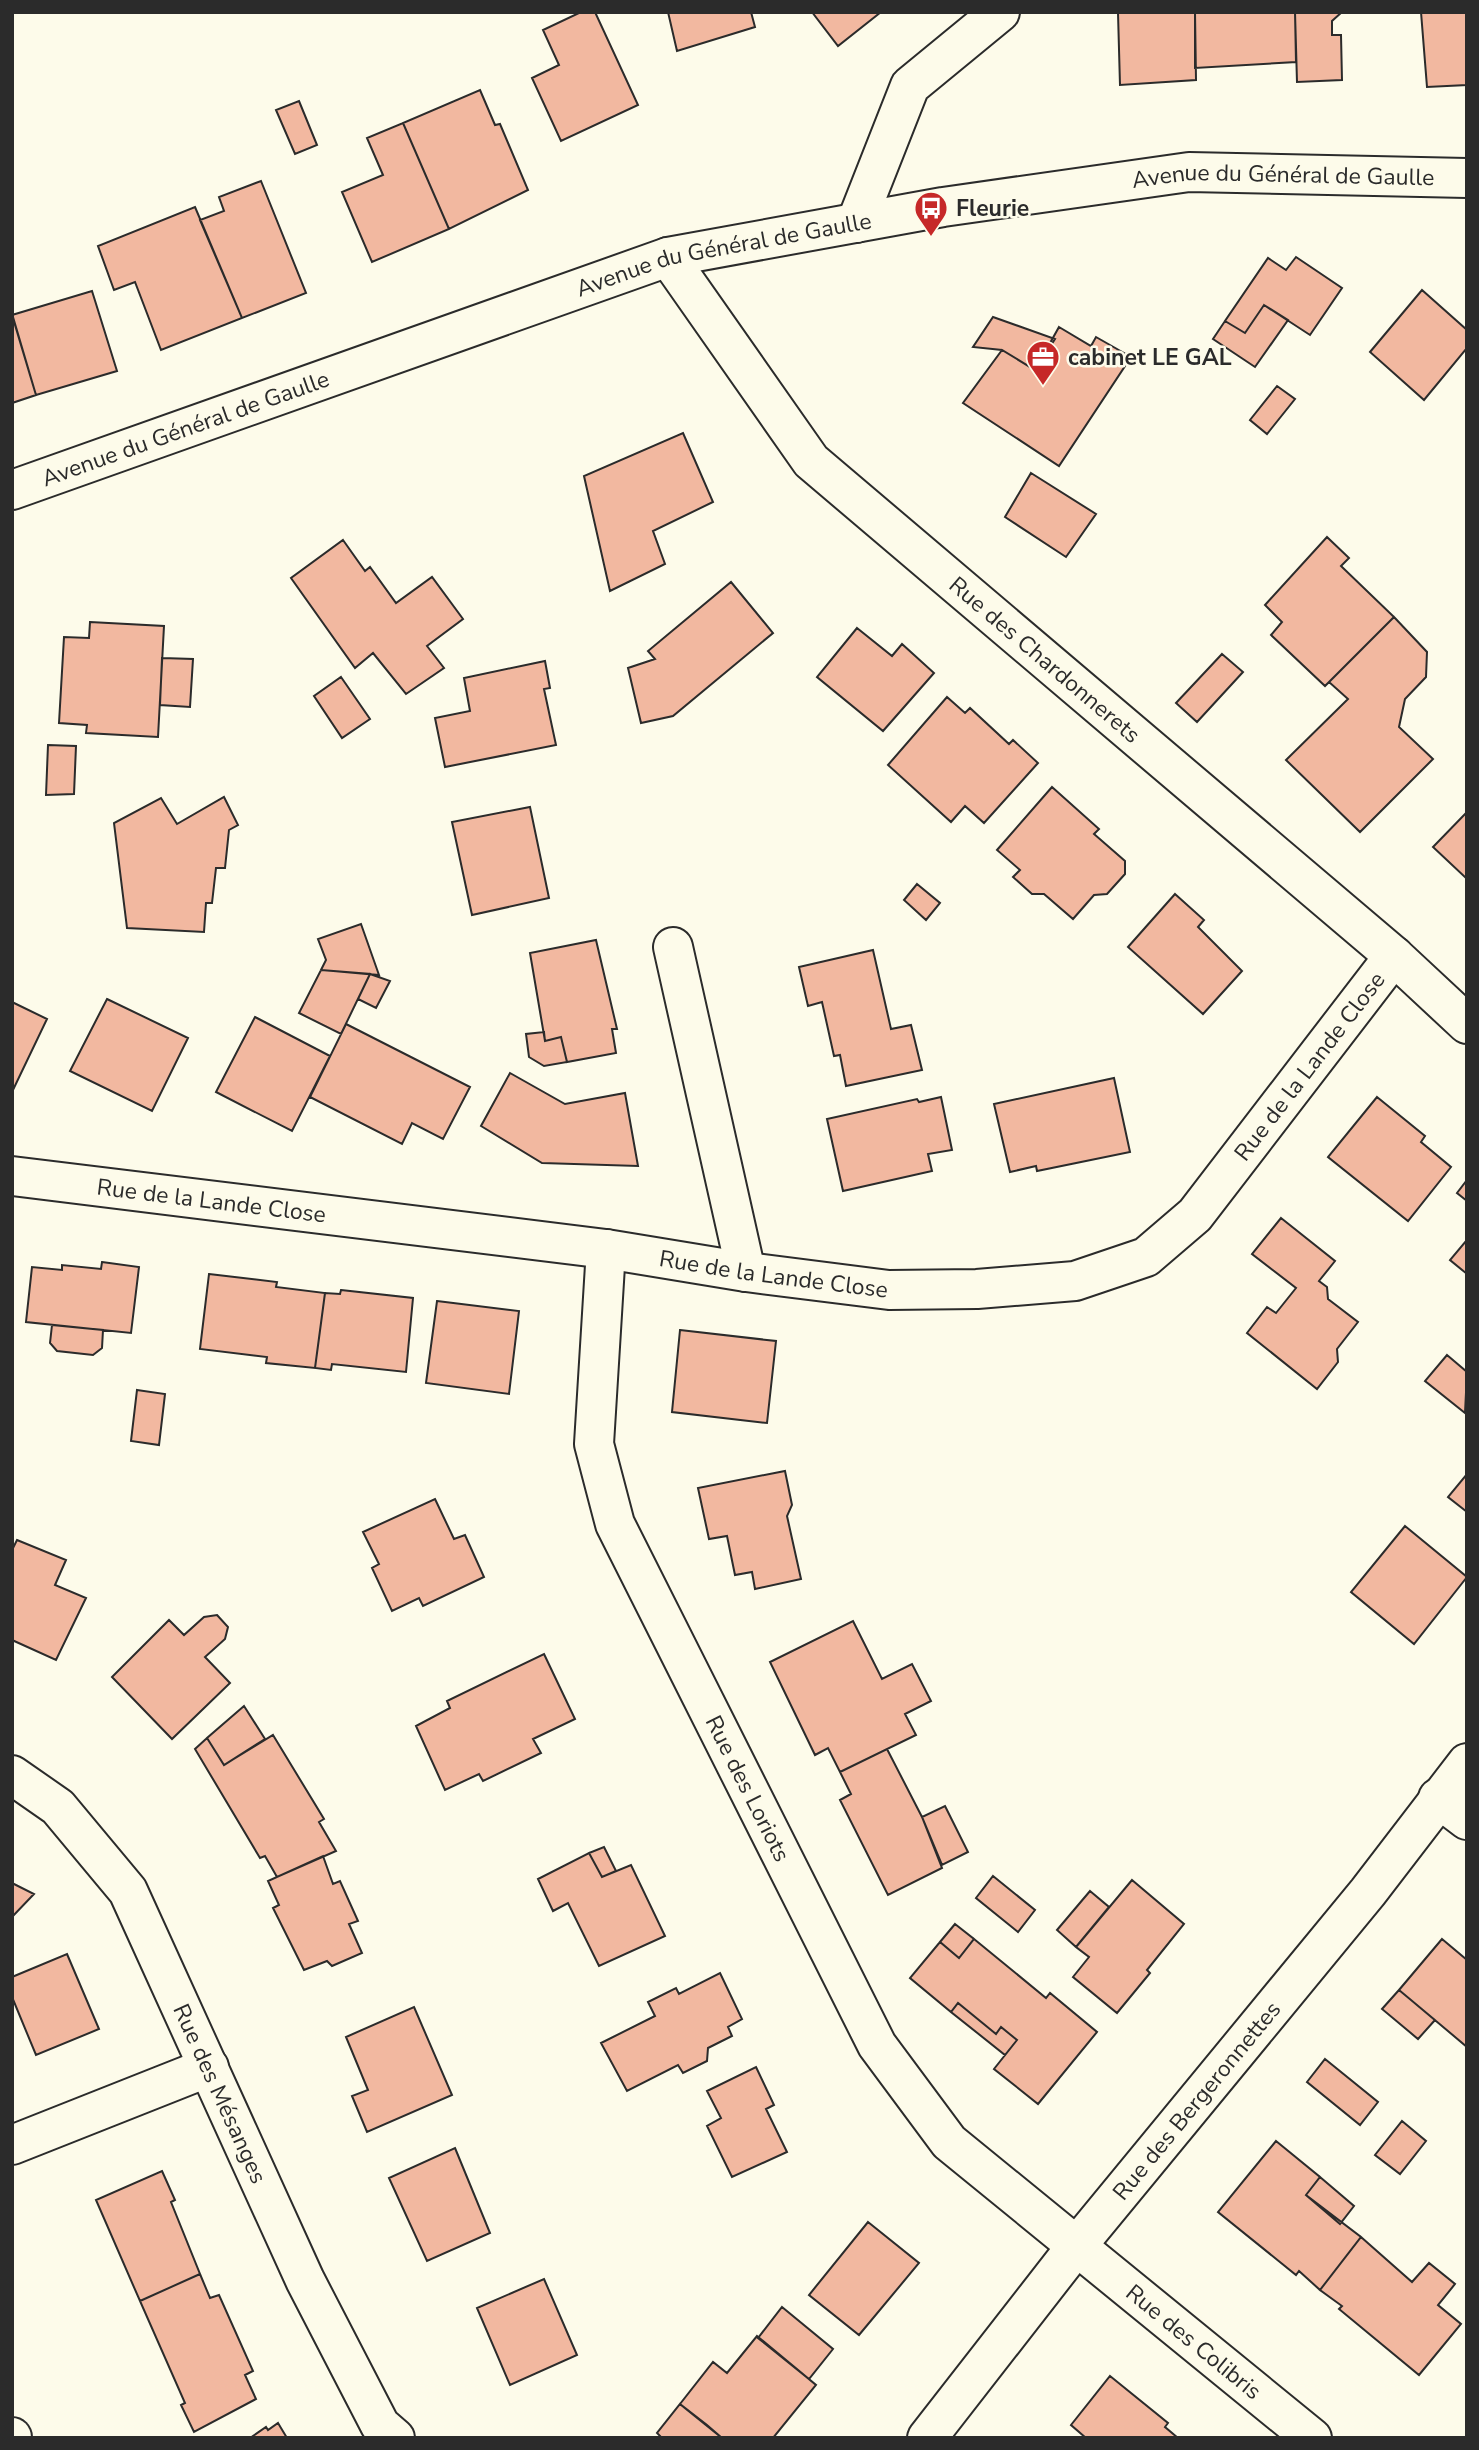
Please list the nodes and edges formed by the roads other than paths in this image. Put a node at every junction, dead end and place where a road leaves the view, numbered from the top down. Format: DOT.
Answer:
graph roads {
  1 [pos="1000,12"];
  2 [pos="1467,178"];
  3 [pos="856,223"];
  4 [pos="668,257"];
  5 [pos="12,490"];
  6 [pos="673,947"];
  7 [pos="1394,956"];
  8 [pos="1467,1024"];
  9 [pos="12,1176"];
  10 [pos="606,1249"];
  11 [pos="746,1272"];
  12 [pos="1467,1763"];
  13 [pos="12,1775"];
  14 [pos="1453,1809"];
  15 [pos="209,2067"];
  16 [pos="12,2145"];
  17 [pos="1075,2248"];
  18 [pos="395,2438"];
  19 [pos="928,2438"];
  20 [pos="1312,2438"];
  1 -- 3 [label="street"];
  2 -- 3 [label="street, Avenue du Général de Gaulle"];
  3 -- 4 [label="street, Avenue du Général de Gaulle"];
  4 -- 5 [label="street, Avenue du Général de Gaulle"];
  4 -- 7 [label="street, Rue des Chardonnerets"];
  6 -- 11 [label="street"];
  7 -- 8 [label="street, Rue des Chardonnerets"];
  7 -- 11 [label="street, Rue de la Lande Close"];
  9 -- 10 [label="street, Rue de la Lande Close"];
  10 -- 11 [label="street, Rue de la Lande Close"];
  10 -- 17 [label="street, Rue des Loriots"];
  12 -- 14 [label="street, Rue des Bergeronnettes"];
  13 -- 15 [label="street, Rue des Mésanges"];
  14 -- 17 [label="street, Rue des Bergeronnettes"];
  15 -- 16 [label="street"];
  15 -- 18 [label="street, Rue des Mésanges"];
  17 -- 19 [label="street, Rue des Bergeronnettes"];
  17 -- 20 [label="street, Rue des Colibris"];
}
